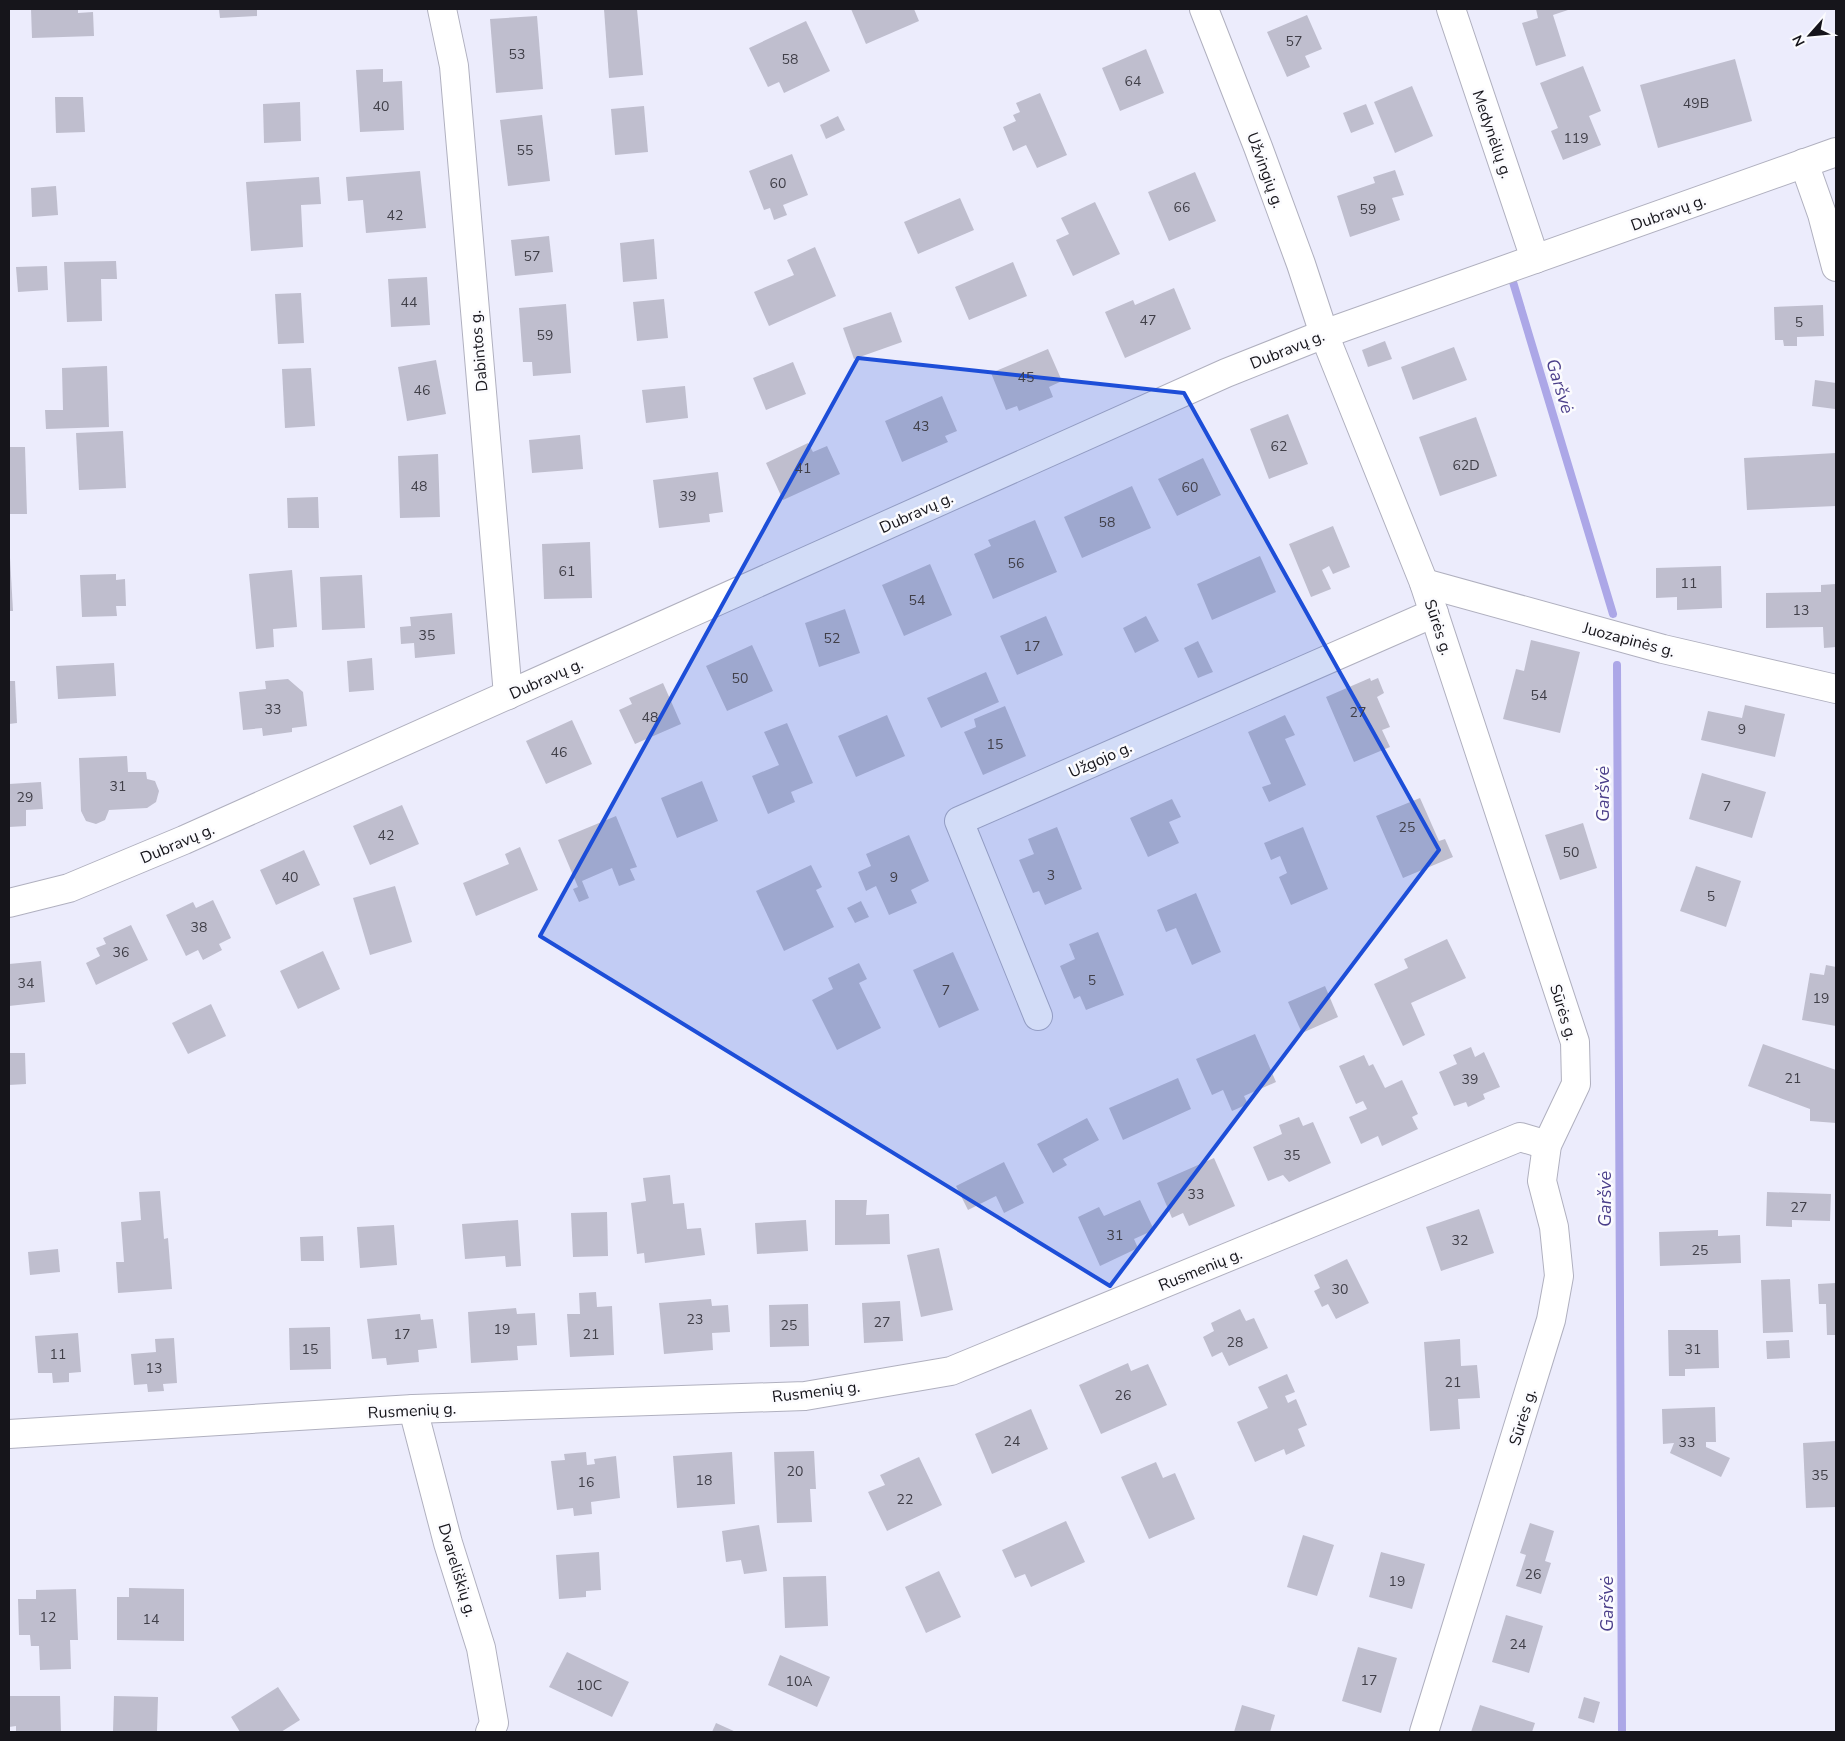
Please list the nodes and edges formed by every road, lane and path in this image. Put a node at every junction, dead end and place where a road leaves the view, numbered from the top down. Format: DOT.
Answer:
graph roads {
  1 [pos="442,9"];
  2 [pos="1204,9"];
  3 [pos="1451,9"];
  4 [pos="1836,152"];
  5 [pos="1804,163"];
  6 [pos="1535,259"];
  7 [pos="1836,267"];
  8 [pos="1324,334"];
  9 [pos="1424,583"];
  10 [pos="1434,613"];
  11 [pos="1836,689"];
  12 [pos="508,695"];
  13 [pos="9,903"];
  14 [pos="1038,1016"];
  15 [pos="1547,1145"];
  16 [pos="413,1409"];
  17 [pos="9,1434"];
  18 [pos="499,1729"];
  19 [pos="1424,1732"];
  1 -- 12 [label="street, Dabintos g."];
  2 -- 8 [label="street, Užvingių g."];
  3 -- 6 [label="street, Medynėlių g."];
  4 -- 5 [label="street, Dubravų g."];
  5 -- 6 [label="street, Dubravų g."];
  5 -- 7 [label="street"];
  6 -- 8 [label="street, Dubravų g."];
  8 -- 9 [label="street, Sūrės g."];
  8 -- 12 [label="street, Dubravų g."];
  9 -- 10 [label="street, Sūrės g."];
  9 -- 11 [label="street, Juozapinės g."];
  10 -- 14 [label="street, Užgojo g."];
  10 -- 15 [label="street, Sūrės g."];
  12 -- 13 [label="street, Dubravų g."];
  15 -- 16 [label="street, Rusmenių g."];
  15 -- 19 [label="street, Sūrės g."];
  16 -- 17 [label="street, Rusmenių g."];
  16 -- 18 [label="street, Dvareliškių g."];
}
